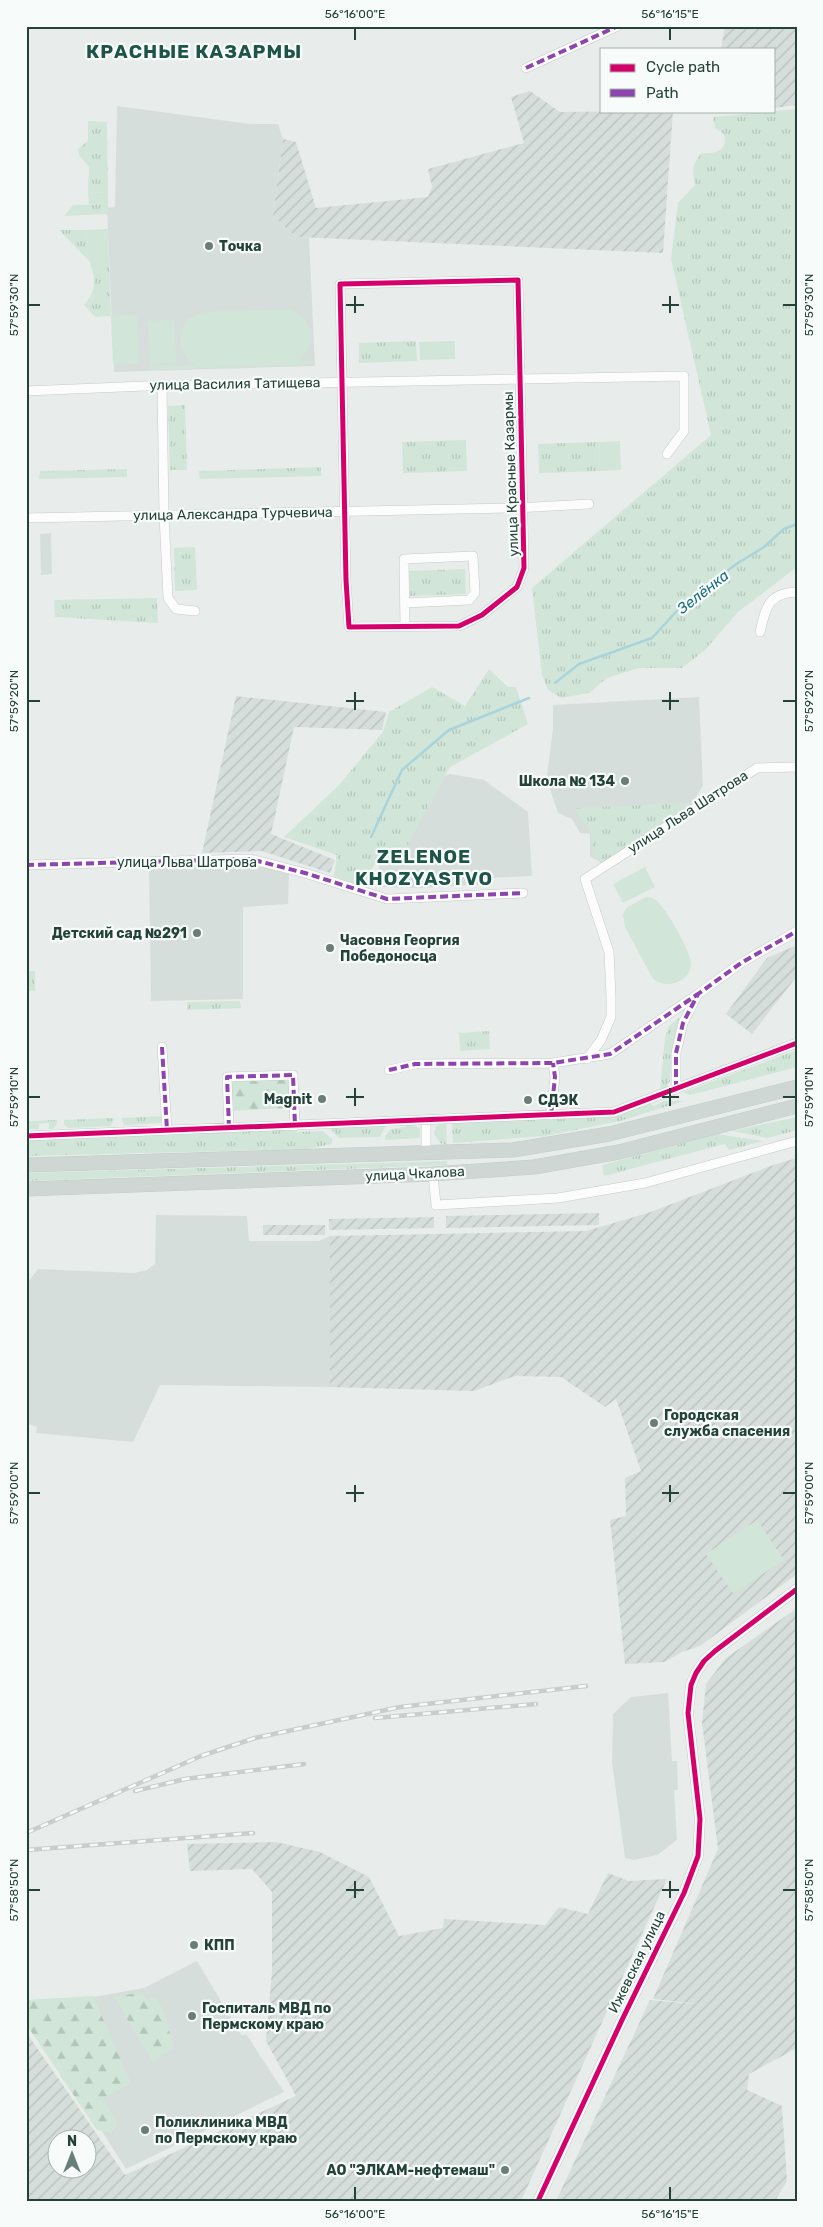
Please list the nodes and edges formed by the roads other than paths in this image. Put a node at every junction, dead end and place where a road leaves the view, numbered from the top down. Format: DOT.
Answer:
graph roads {
  1 [pos="618,26"];
  2 [pos="526,68"];
  3 [pos="519,379"];
  4 [pos="342,382"];
  5 [pos="162,385"];
  6 [pos="26,391"];
  7 [pos="667,454"];
  8 [pos="589,504"];
  9 [pos="524,507"];
  10 [pos="344,511"];
  11 [pos="164,516"];
  12 [pos="26,518"];
  13 [pos="797,592"];
  14 [pos="405,604"];
  15 [pos="195,611"];
  16 [pos="405,626"];
  17 [pos="760,632"];
  18 [pos="797,767"];
  19 [pos="26,865"];
  20 [pos="523,893"];
  21 [pos="797,931"];
  22 [pos="698,994"];
  23 [pos="797,1043"];
  24 [pos="162,1047"];
  25 [pos="587,1059"];
  26 [pos="553,1063"];
  27 [pos="389,1070"];
  28 [pos="797,1087"];
  29 [pos="676,1089"];
  30 [pos="797,1106"];
  31 [pos="551,1115"];
  32 [pos="426,1120"];
  33 [pos="295,1126"];
  34 [pos="230,1128"];
  35 [pos="167,1130"];
  36 [pos="26,1136"];
  37 [pos="797,1141"];
  38 [pos="426,1153"];
  39 [pos="26,1165"];
  40 [pos="433,1174"];
  41 [pos="26,1189"];
  42 [pos="797,1589"];
  43 [pos="538,2201"];
  1 -- 2 [label="street"];
  3 -- 4 [label="street, улица Василия Татищева"];
  3 -- 4 [label="street, улица Красные Казармы"];
  3 -- 7 [label="street, улица Василия Татищева"];
  3 -- 9 [label="street, улица Красные Казармы"];
  4 -- 5 [label="street, улица Василия Татищева"];
  4 -- 10 [label="street"];
  5 -- 6 [label="street, улица Василия Татищева"];
  5 -- 11 [label="street"];
  8 -- 9 [label="street, улица Александра Турчевича"];
  9 -- 10 [label="street, улица Александра Турчевича"];
  9 -- 16 [label="street, улица Красные Казармы"];
  10 -- 11 [label="street, улица Александра Турчевича"];
  10 -- 16 [label="street"];
  11 -- 12 [label="street, улица Александра Турчевича"];
  11 -- 15 [label="street"];
  13 -- 17 [label="street"];
  14 -- 14 [label="street"];
  14 -- 16 [label="street"];
  18 -- 25 [label="street, улица Льва Шатрова"];
  19 -- 20 [label="street, улица Льва Шатрова"];
  21 -- 22 [label="street"];
  22 -- 25 [label="street"];
  22 -- 29 [label="street"];
  23 -- 29 [label="street"];
  24 -- 35 [label="street"];
  25 -- 26 [label="street"];
  26 -- 27 [label="street"];
  26 -- 31 [label="street"];
  28 -- 38 [label="main road, улица Чкалова"];
  29 -- 31 [label="street"];
  30 -- 40 [label="main road, улица Чкалова"];
  31 -- 32 [label="street"];
  32 -- 33 [label="street"];
  32 -- 38 [label="street"];
  33 -- 34 [label="street"];
  33 -- 34 [label="street"];
  34 -- 35 [label="street"];
  35 -- 36 [label="street"];
  37 -- 40 [label="street"];
  38 -- 39 [label="main road, улица Чкалова"];
  40 -- 41 [label="main road, улица Чкалова"];
  42 -- 43 [label="street, Ижевская улица"];
}
